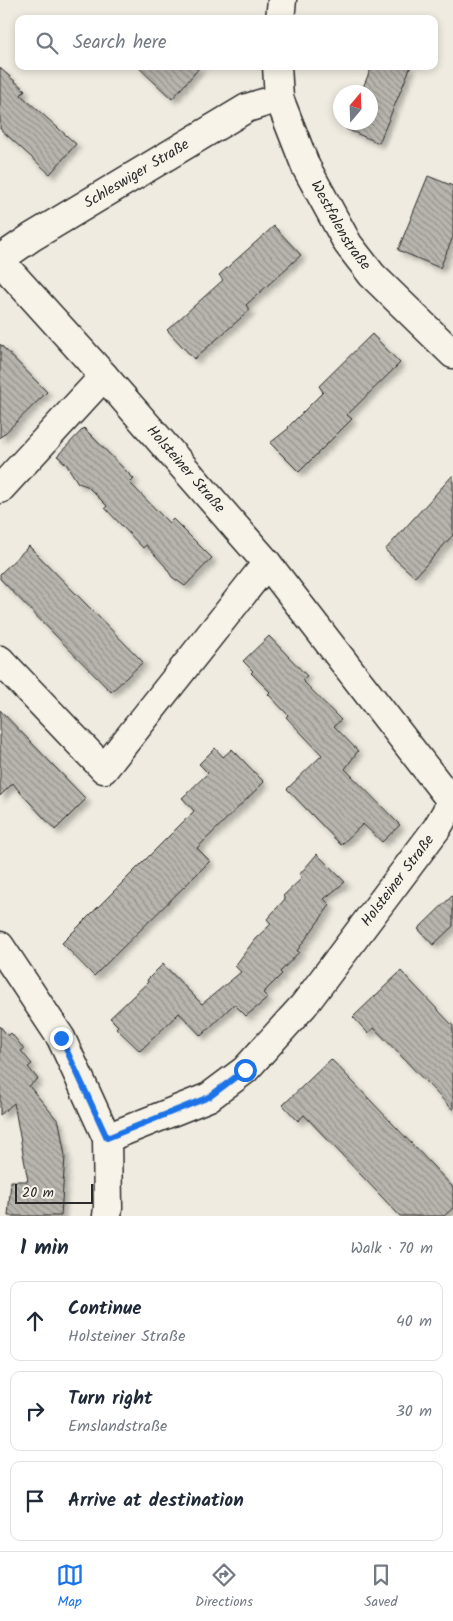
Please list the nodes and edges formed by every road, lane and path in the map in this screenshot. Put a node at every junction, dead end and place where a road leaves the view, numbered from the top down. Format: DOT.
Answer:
graph roads {
  1 [pos="282,0"];
  2 [pos="280,15"];
  3 [pos="278,70"];
  4 [pos="279,98"];
  5 [pos="0,260"];
  6 [pos="453,354"];
  7 [pos="104,376"];
  8 [pos="0,489"];
  9 [pos="266,563"];
  10 [pos="0,660"];
  11 [pos="0,946"];
  12 [pos="107,1138"];
  13 [pos="107,1216"];
  1 -- 2 [label="street"];
  3 -- 4 [label="street, Westfalenstraße"];
  4 -- 5 [label="street, Schleswiger Straße"];
  4 -- 6 [label="street, Westfalenstraße"];
  5 -- 7 [label="street, Holsteiner Straße"];
  7 -- 8 [label="street"];
  7 -- 9 [label="street, Holsteiner Straße"];
  9 -- 10 [label="street"];
  9 -- 12 [label="street, Holsteiner Straße"];
  11 -- 12 [label="street"];
  12 -- 13 [label="street"];
}
